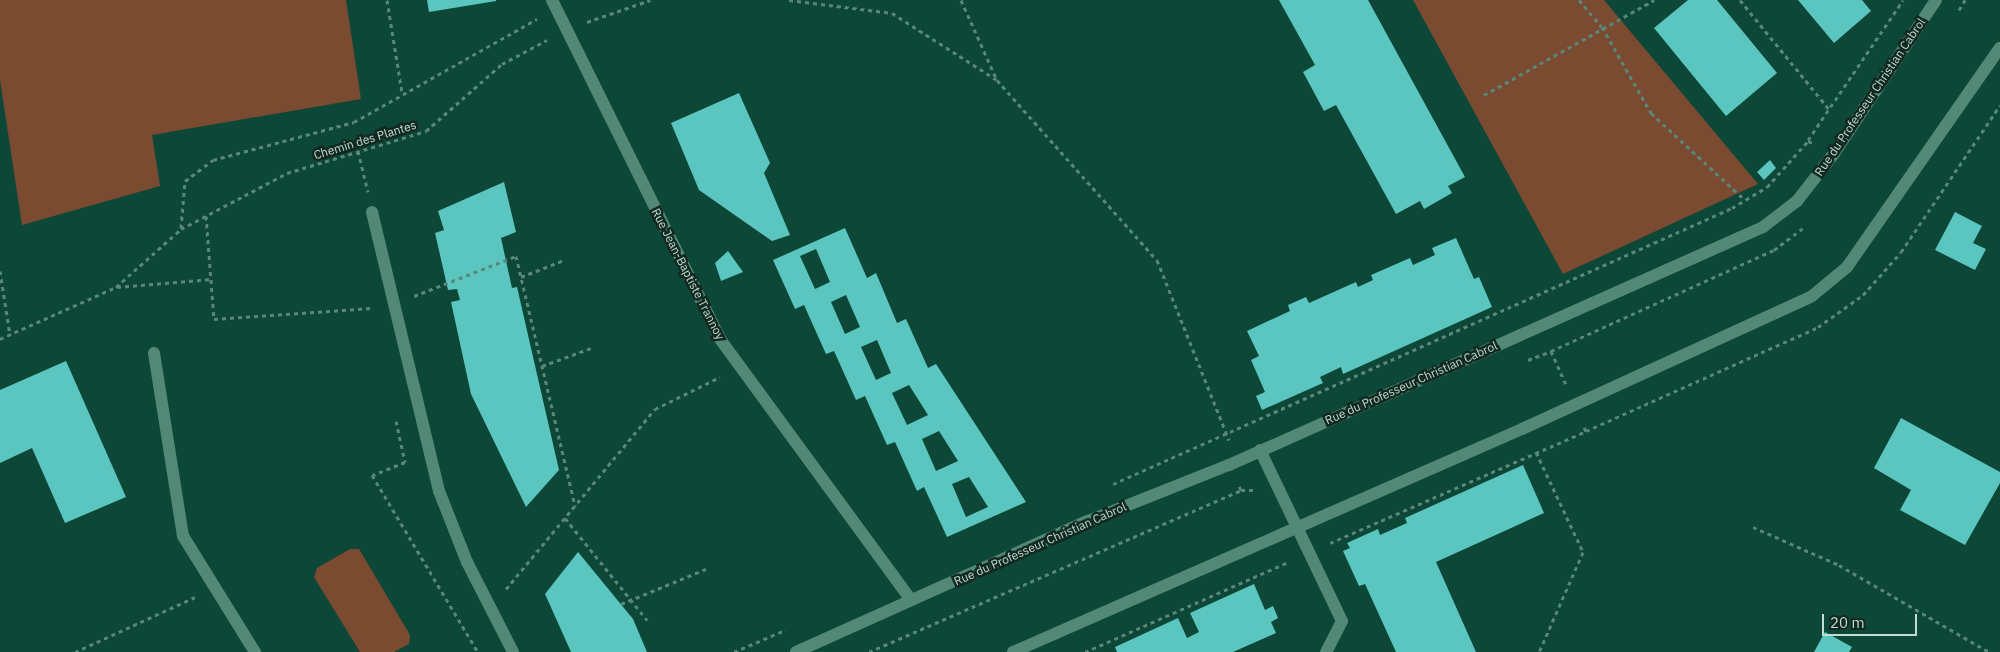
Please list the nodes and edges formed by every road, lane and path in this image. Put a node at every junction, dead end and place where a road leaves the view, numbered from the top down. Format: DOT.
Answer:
graph roads {
  1 [pos="387,0"];
  2 [pos="650,0"];
  3 [pos="789,0"];
  4 [pos="961,0"];
  5 [pos="1579,0"];
  6 [pos="1654,0"];
  7 [pos="1740,0"];
  8 [pos="1903,0"];
  9 [pos="1936,0"];
  10 [pos="553,5"];
  11 [pos="1602,27"];
  12 [pos="565,30"];
  13 [pos="2000,48"];
  14 [pos="997,80"];
  15 [pos="402,93"];
  16 [pos="1484,94"];
  17 [pos="1829,109"];
  18 [pos="1808,140"];
  19 [pos="358,151"];
  20 [pos="1745,200"];
  21 [pos="372,212"];
  22 [pos="206,215"];
  23 [pos="181,229"];
  24 [pos="564,260"];
  25 [pos="0,271"];
  26 [pos="521,277"];
  27 [pos="212,279"];
  28 [pos="116,287"];
  29 [pos="394,304"];
  30 [pos="372,308"];
  31 [pos="374,318"];
  32 [pos="10,335"];
  33 [pos="0,339"];
  34 [pos="591,348"];
  35 [pos="154,353"];
  36 [pos="542,366"];
  37 [pos="741,368"];
  38 [pos="395,414"];
  39 [pos="1260,450"];
  40 [pos="1536,452"];
  41 [pos="1234,463"];
  42 [pos="575,506"];
  43 [pos="565,518"];
  44 [pos="1298,526"];
  45 [pos="1752,527"];
  46 [pos="1310,552"];
  47 [pos="706,569"];
  48 [pos="215,588"];
  49 [pos="631,600"];
  50 [pos="911,600"];
  51 [pos="621,604"];
  52 [pos="491,608"];
  53 [pos="647,620"];
  54 [pos="463,621"];
  55 [pos="75,652"];
  56 [pos="255,652"];
  57 [pos="478,652"];
  58 [pos="513,652"];
  59 [pos="796,652"];
  60 [pos="869,652"];
  61 [pos="1013,652"];
  62 [pos="1085,652"];
  63 [pos="1326,652"];
  64 [pos="1539,652"];
  65 [pos="1989,652"];
  1 -- 15 [label="path"];
  2 -- 12 [label="path, Chemin des Plantes"];
  3 -- 14 [label="path"];
  4 -- 14 [label="path"];
  5 -- 11 [label="path"];
  6 -- 11 [label="path"];
  7 -- 17 [label="path"];
  8 -- 17 [label="path"];
  9 -- 39 [label="street, Rue du Professeur Christian Cabrol"];
  10 -- 12 [label="street, Rue Jean-Baptiste Trannoy"];
  10 -- 15 [label="path, Chemin des Plantes"];
  11 -- 16 [label="path"];
  11 -- 20 [label="path"];
  12 -- 19 [label="path, Chemin des Plantes"];
  12 -- 37 [label="street, Rue Jean-Baptiste Trannoy"];
  13 -- 44 [label="street"];
  14 -- 41 [label="path"];
  15 -- 23 [label="path, Chemin des Plantes"];
  17 -- 18 [label="path"];
  19 -- 21 [label="path"];
  19 -- 22 [label="path, Chemin des Plantes"];
  21 -- 29 [label="street"];
  22 -- 23 [label="path, Chemin des Plantes"];
  22 -- 27 [label="path"];
  23 -- 28 [label="path, Chemin des Plantes"];
  24 -- 26 [label="path"];
  25 -- 32 [label="path"];
  26 -- 29 [label="path"];
  26 -- 36 [label="path"];
  27 -- 28 [label="path"];
  27 -- 30 [label="path"];
  28 -- 32 [label="path, Chemin des Plantes"];
  29 -- 30 [label="path"];
  29 -- 52 [label="street"];
  30 -- 31 [label="path"];
  32 -- 33 [label="path, Chemin des Plantes"];
  34 -- 36 [label="path"];
  35 -- 48 [label="street"];
  36 -- 42 [label="path"];
  37 -- 42 [label="path"];
  37 -- 50 [label="street, Rue Jean-Baptiste Trannoy"];
  38 -- 54 [label="path"];
  39 -- 41 [label="street, Rue du Professeur Christian Cabrol"];
  39 -- 44 [label="street"];
  40 -- 64 [label="path"];
  41 -- 50 [label="street, Rue du Professeur Christian Cabrol"];
  41 -- 60 [label="path"];
  42 -- 43 [label="path"];
  43 -- 49 [label="path"];
  43 -- 52 [label="path"];
  44 -- 46 [label="street"];
  44 -- 61 [label="street"];
  45 -- 65 [label="path"];
  46 -- 62 [label="path"];
  46 -- 63 [label="street"];
  47 -- 49 [label="path"];
  48 -- 55 [label="path"];
  48 -- 56 [label="street"];
  49 -- 51 [label="path"];
  49 -- 53 [label="path"];
  50 -- 59 [label="street, Rue du Professeur Christian Cabrol"];
  52 -- 54 [label="path"];
  52 -- 58 [label="street"];
  54 -- 57 [label="path"];
}
